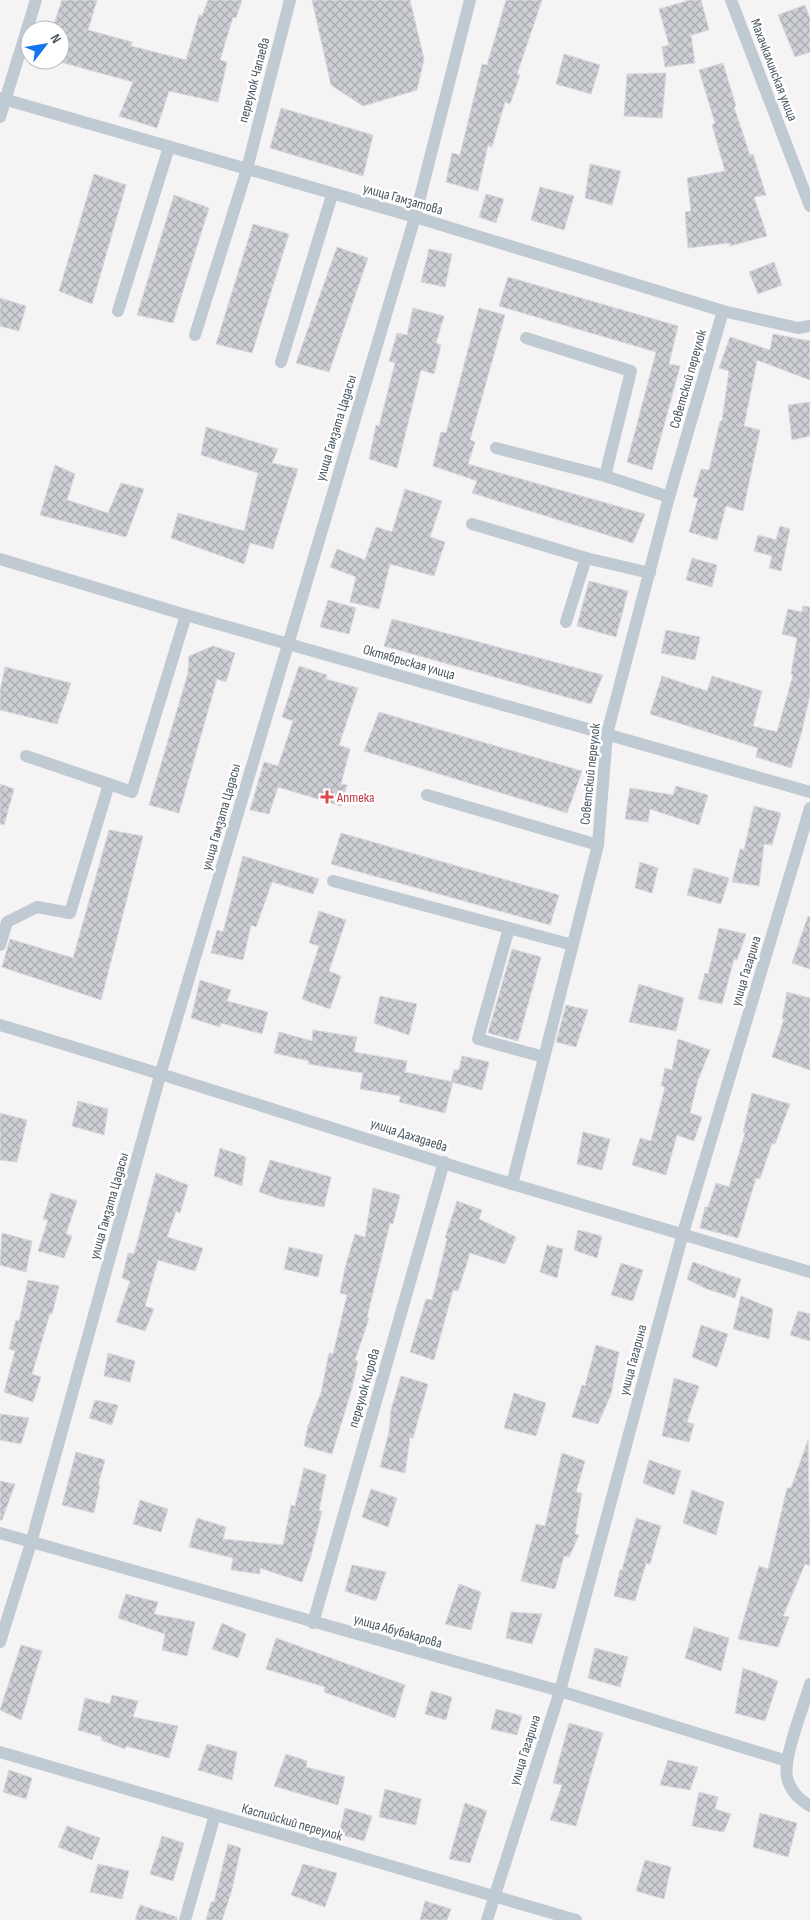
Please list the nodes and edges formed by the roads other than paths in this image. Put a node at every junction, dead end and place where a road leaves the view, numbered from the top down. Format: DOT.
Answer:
graph roads {
  1 [pos="36,0"];
  2 [pos="290,0"];
  3 [pos="470,0"];
  4 [pos="731,0"];
  5 [pos="3,99"];
  6 [pos="0,117"];
  7 [pos="169,147"];
  8 [pos="246,168"];
  9 [pos="332,194"];
  10 [pos="810,205"];
  11 [pos="415,217"];
  12 [pos="118,311"];
  13 [pos="723,311"];
  14 [pos="804,327"];
  15 [pos="195,335"];
  16 [pos="526,338"];
  17 [pos="282,362"];
  18 [pos="496,448"];
  19 [pos="605,476"];
  20 [pos="670,497"];
  21 [pos="472,524"];
  22 [pos="586,558"];
  23 [pos="0,559"];
  24 [pos="650,573"];
  25 [pos="186,615"];
  26 [pos="566,622"];
  27 [pos="288,643"];
  28 [pos="607,734"];
  29 [pos="26,756"];
  30 [pos="109,784"];
  31 [pos="810,792"];
  32 [pos="427,796"];
  33 [pos="810,808"];
  34 [pos="598,845"];
  35 [pos="333,881"];
  36 [pos="508,928"];
  37 [pos="0,945"];
  38 [pos="573,945"];
  39 [pos="0,1025"];
  40 [pos="544,1057"];
  41 [pos="161,1072"];
  42 [pos="444,1162"];
  43 [pos="512,1184"];
  44 [pos="683,1233"];
  45 [pos="810,1272"];
  46 [pos="0,1533"];
  47 [pos="31,1543"];
  48 [pos="313,1622"];
  49 [pos="0,1642"];
  50 [pos="810,1684"];
  51 [pos="560,1691"];
  52 [pos="0,1752"];
  53 [pos="787,1761"];
  54 [pos="810,1806"];
  55 [pos="216,1815"];
  56 [pos="494,1897"];
  57 [pos="185,1920"];
  58 [pos="487,1920"];
  59 [pos="576,1920"];
  1 -- 5 [label="street"];
  2 -- 8 [label="street, переулок Чапаева"];
  3 -- 11 [label="street, улица Гамзата Цадасы"];
  4 -- 10 [label="street, Махачкалинская улица"];
  5 -- 6 [label="street"];
  5 -- 7 [label="street, улица Гамзатова"];
  7 -- 8 [label="street, улица Гамзатова"];
  7 -- 12 [label="street"];
  8 -- 9 [label="street, улица Гамзатова"];
  8 -- 15 [label="street, переулок Чапаева"];
  9 -- 11 [label="street, улица Гамзатова"];
  9 -- 17 [label="street"];
  11 -- 13 [label="street, улица Гамзатова"];
  11 -- 27 [label="street, улица Гамзата Цадасы"];
  13 -- 14 [label="street, улица Гамзатова"];
  13 -- 20 [label="street, Советский переулок"];
  16 -- 19 [label="street"];
  18 -- 19 [label="street"];
  19 -- 20 [label="street"];
  20 -- 24 [label="street, Советский переулок"];
  21 -- 22 [label="street"];
  22 -- 24 [label="street"];
  22 -- 26 [label="street"];
  23 -- 25 [label="street, Октябрьская улица"];
  24 -- 28 [label="street, Советский переулок"];
  25 -- 27 [label="street, Октябрьская улица"];
  25 -- 30 [label="street"];
  27 -- 28 [label="street, Октябрьская улица"];
  27 -- 41 [label="street, улица Гамзата Цадасы"];
  28 -- 31 [label="street, Октябрьская улица"];
  28 -- 34 [label="street, Советский переулок"];
  29 -- 30 [label="street"];
  30 -- 37 [label="street"];
  32 -- 34 [label="street"];
  33 -- 44 [label="street, улица Гагарина"];
  34 -- 38 [label="street, Советский переулок"];
  35 -- 36 [label="street"];
  36 -- 38 [label="street"];
  36 -- 40 [label="street"];
  38 -- 40 [label="street, Советский переулок"];
  39 -- 41 [label="street, улица Дахадаева"];
  40 -- 43 [label="street, Советский переулок"];
  41 -- 42 [label="street, улица Дахадаева"];
  41 -- 47 [label="street, улица Гамзата Цадасы"];
  42 -- 43 [label="street, улица Дахадаева"];
  42 -- 48 [label="street, переулок Кирова"];
  43 -- 44 [label="street, улица Дахадаева"];
  44 -- 45 [label="street, улица Дахадаева"];
  44 -- 51 [label="street, улица Гагарина"];
  46 -- 47 [label="street, улица Абубакарова"];
  47 -- 48 [label="street, улица Абубакарова"];
  47 -- 49 [label="street, улица Гамзата Цадасы"];
  48 -- 51 [label="street, улица Абубакарова"];
  50 -- 53 [label="street"];
  51 -- 53 [label="street, улица Абубакарова"];
  51 -- 56 [label="street, улица Гагарина"];
  52 -- 55 [label="street, Каспийский переулок"];
  53 -- 54 [label="street"];
  55 -- 56 [label="street, Каспийский переулок"];
  55 -- 57 [label="street"];
  56 -- 58 [label="street, улица Гагарина"];
  56 -- 59 [label="street, Каспийский переулок"];
}
